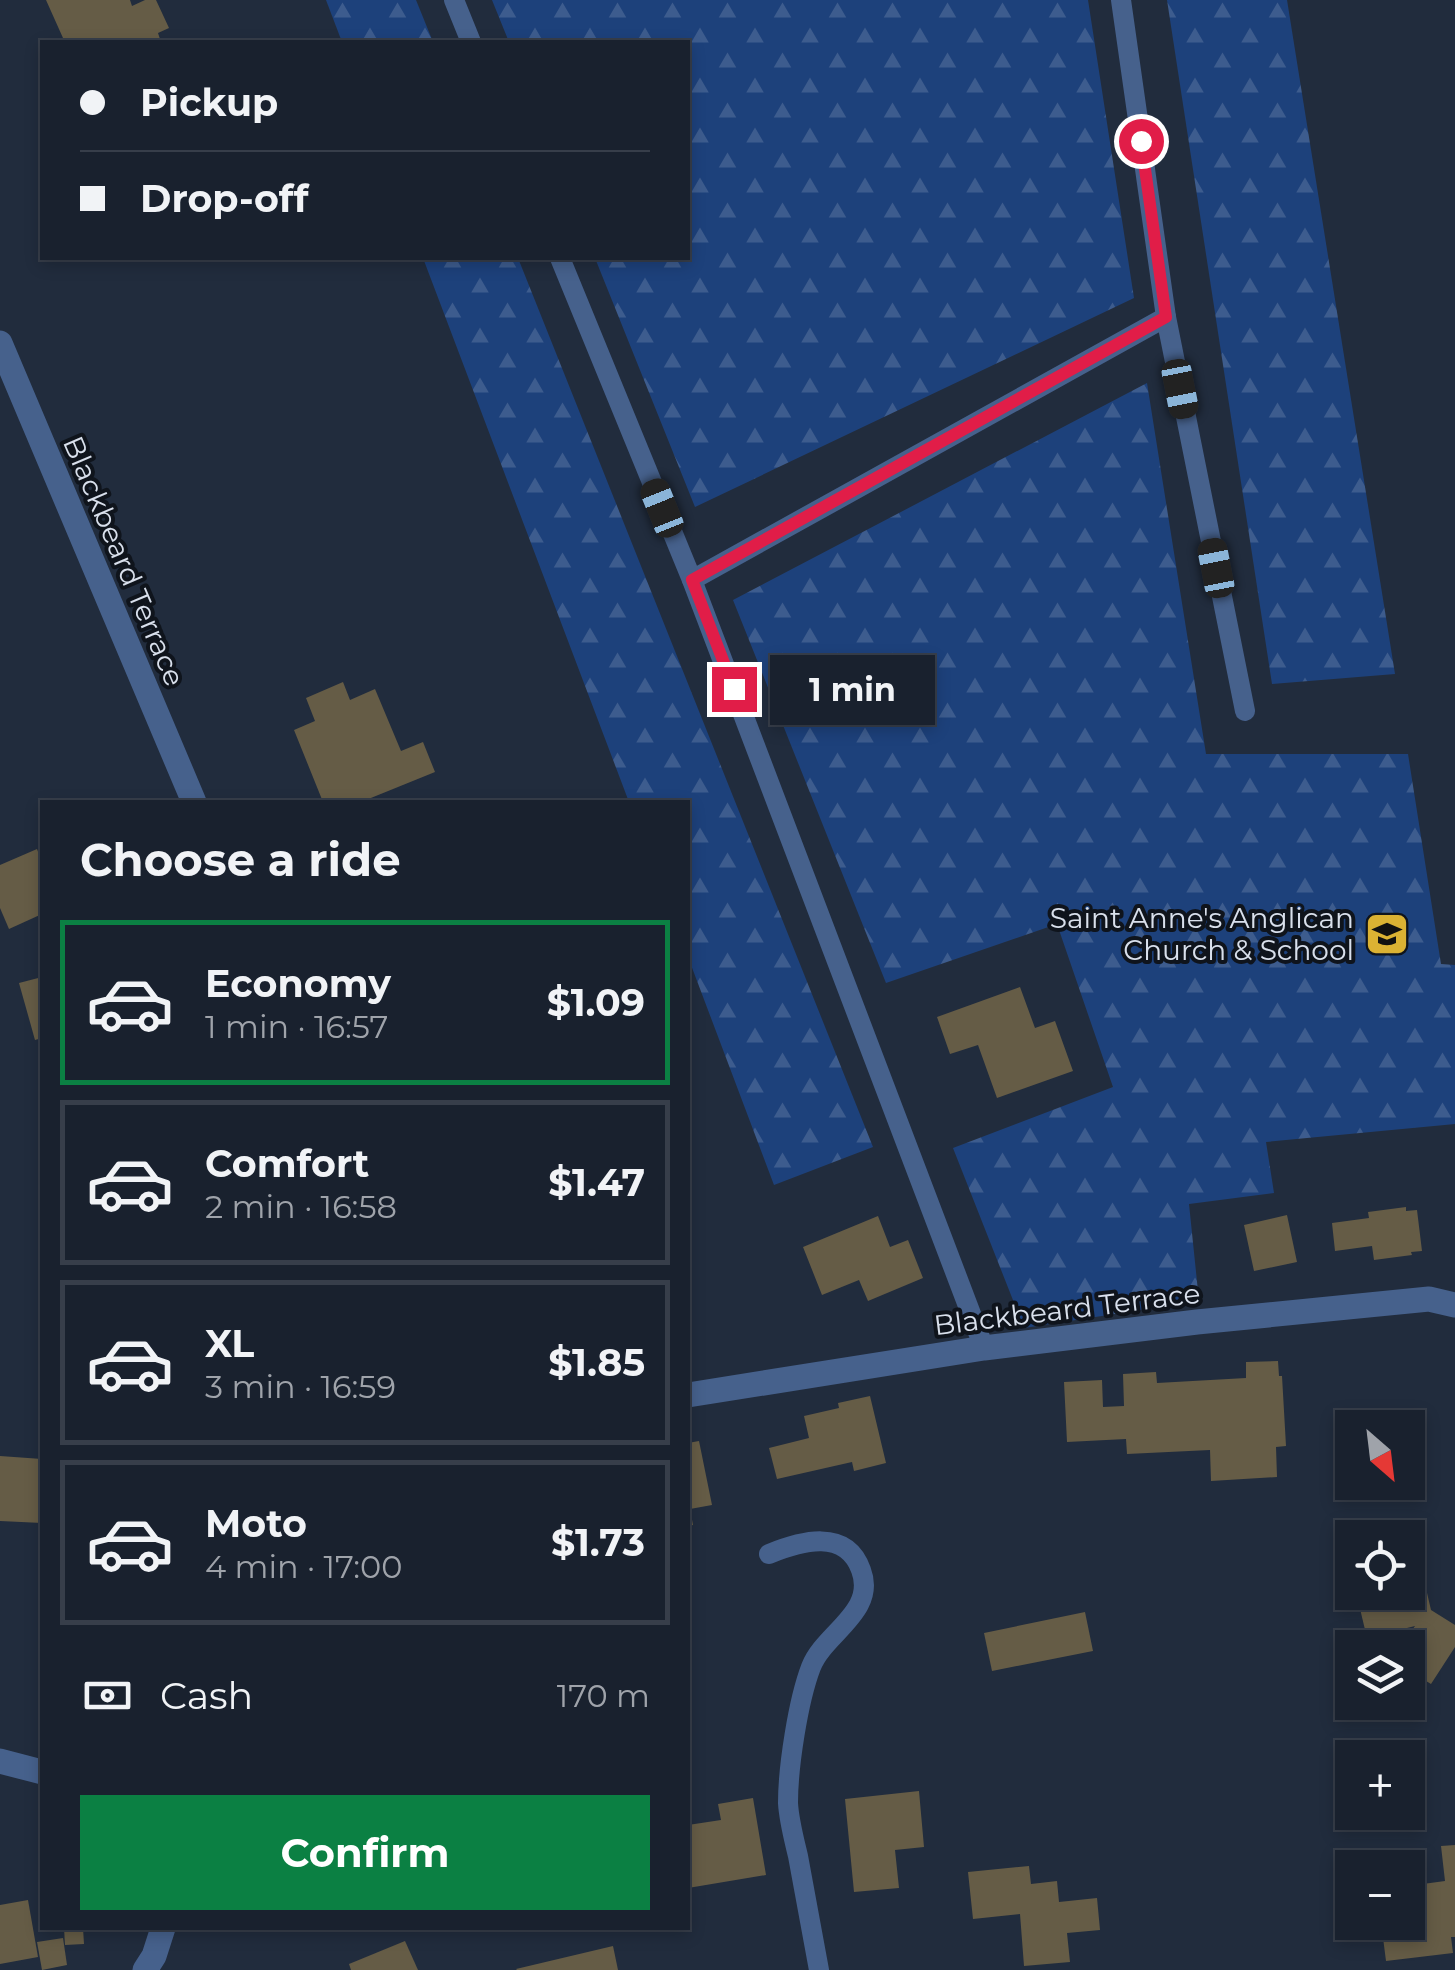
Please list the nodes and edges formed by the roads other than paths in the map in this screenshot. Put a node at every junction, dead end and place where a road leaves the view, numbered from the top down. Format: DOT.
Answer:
graph roads {
  1 [pos="454,0"];
  2 [pos="1121,0"];
  3 [pos="471,40"];
  4 [pos="561,260"];
  5 [pos="1166,317"];
  6 [pos="0,343"];
  7 [pos="692,580"];
  8 [pos="1245,711"];
  9 [pos="193,800"];
  10 [pos="1455,1305"];
  11 [pos="984,1348"];
  12 [pos="690,1396"];
  13 [pos="769,1554"];
  14 [pos="0,1761"];
  15 [pos="40,1771"];
  16 [pos="162,1930"];
  17 [pos="145,1970"];
  18 [pos="819,1970"];
  1 -- 3 [label="lane"];
  2 -- 5 [label="lane"];
  4 -- 7 [label="lane"];
  5 -- 7 [label="lane"];
  5 -- 8 [label="lane"];
  6 -- 9 [label="street, Blackbeard Terrace"];
  7 -- 11 [label="lane"];
  10 -- 11 [label="street, Blackbeard Terrace"];
  11 -- 12 [label="street, Blackbeard Terrace"];
  13 -- 18 [label="lane"];
  14 -- 15 [label="street"];
  16 -- 17 [label="street"];
}
